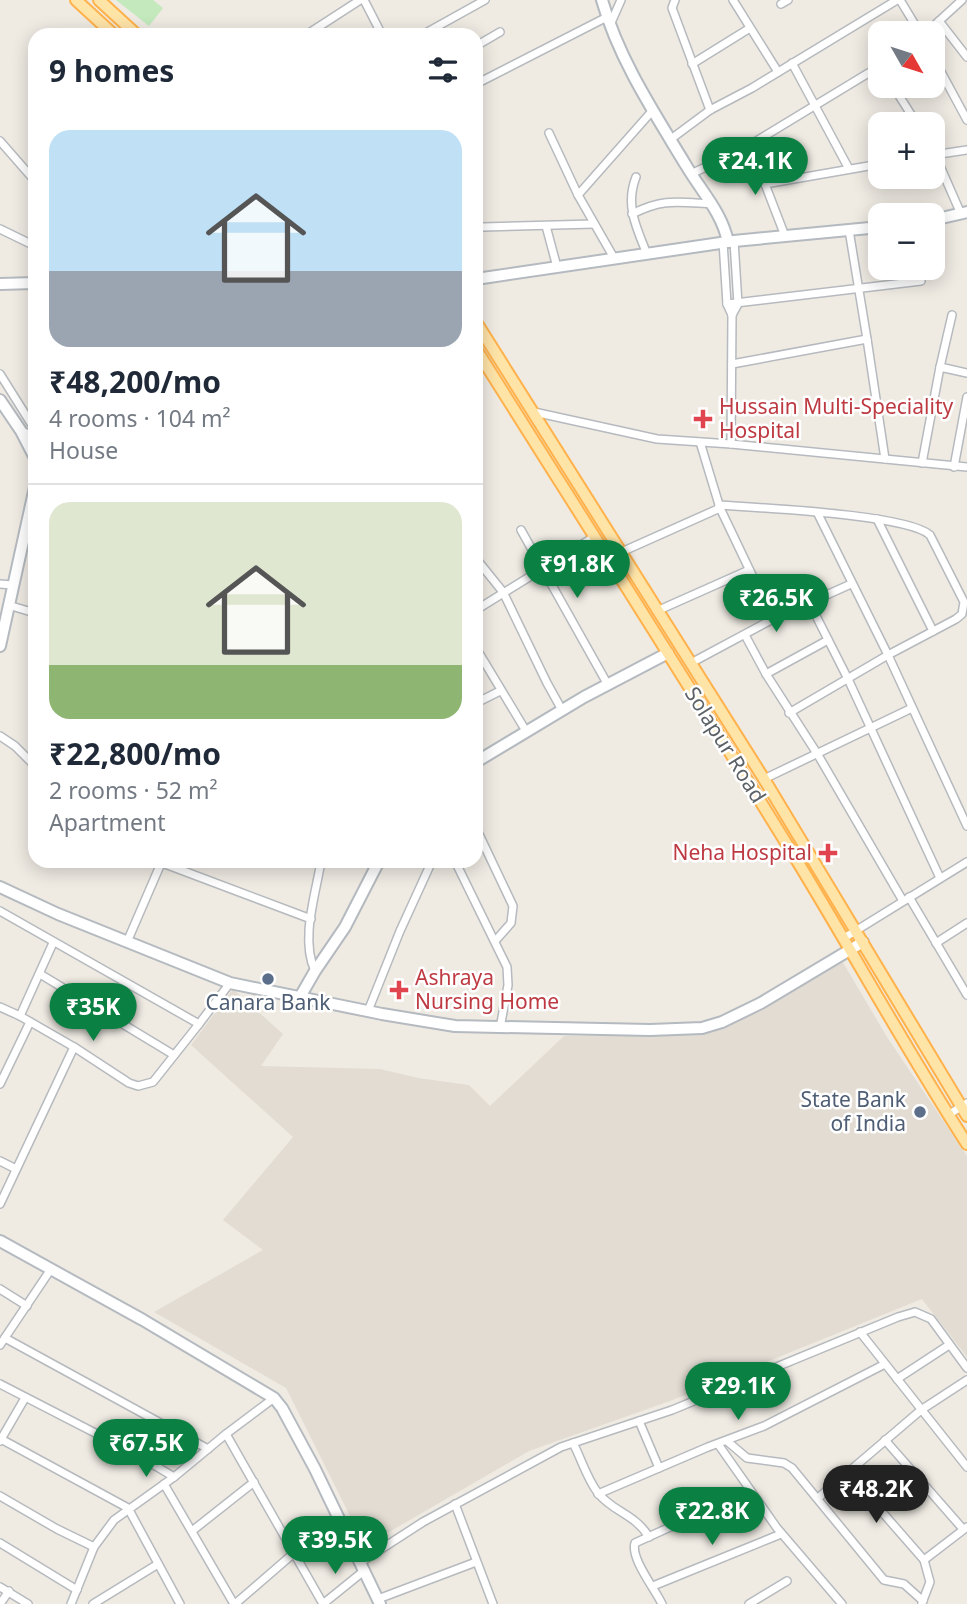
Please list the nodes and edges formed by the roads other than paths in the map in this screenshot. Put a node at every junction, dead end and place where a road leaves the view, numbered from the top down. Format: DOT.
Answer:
graph roads {
  1 [pos="76,0"];
  2 [pos="99,0"];
  3 [pos="362,0"];
  4 [pos="485,0"];
  5 [pos="602,0"];
  6 [pos="621,0"];
  7 [pos="665,0"];
  8 [pos="733,0"];
  9 [pos="899,0"];
  10 [pos="962,0"];
  11 [pos="673,4"];
  12 [pos="912,21"];
  13 [pos="939,21"];
  14 [pos="609,22"];
  15 [pos="945,27"];
  16 [pos="106,28"];
  17 [pos="129,28"];
  18 [pos="317,28"];
  19 [pos="378,28"];
  20 [pos="435,28"];
  21 [pos="751,28"];
  22 [pos="500,32"];
  23 [pos="483,42"];
  24 [pos="964,47"];
  25 [pos="967,57"];
  26 [pos="792,63"];
  27 [pos="692,64"];
  28 [pos="778,72"];
  29 [pos="868,73"];
  30 [pos="945,78"];
  31 [pos="483,81"];
  32 [pos="814,106"];
  33 [pos="653,110"];
  34 [pos="710,110"];
  35 [pos="966,116"];
  36 [pos="549,133"];
  37 [pos="671,139"];
  38 [pos="0,141"];
  39 [pos="746,148"];
  40 [pos="967,150"];
  41 [pos="945,152"];
  42 [pos="868,166"];
  43 [pos="849,169"];
  44 [pos="28,173"];
  45 [pos="691,174"];
  46 [pos="945,175"];
  47 [pos="636,177"];
  48 [pos="765,184"];
  49 [pos="578,195"];
  50 [pos="712,204"];
  51 [pos="964,213"];
  52 [pos="632,214"];
  53 [pos="945,217"];
  54 [pos="594,224"];
  55 [pos="547,226"];
  56 [pos="483,227"];
  57 [pos="868,228"];
  58 [pos="0,229"];
  59 [pos="849,230"];
  60 [pos="785,236"];
  61 [pos="728,242"];
  62 [pos="28,243"];
  63 [pos="647,254"];
  64 [pos="614,258"];
  65 [pos="557,267"];
  66 [pos="483,278"];
  67 [pos="921,281"];
  68 [pos="28,283"];
  69 [pos="0,284"];
  70 [pos="859,289"];
  71 [pos="727,304"];
  72 [pos="738,304"];
  73 [pos="732,316"];
  74 [pos="952,316"];
  75 [pos="483,334"];
  76 [pos="867,339"];
  77 [pos="483,360"];
  78 [pos="732,364"];
  79 [pos="940,366"];
  80 [pos="967,373"];
  81 [pos="0,374"];
  82 [pos="967,397"];
  83 [pos="0,400"];
  84 [pos="534,412"];
  85 [pos="28,425"];
  86 [pos="28,427"];
  87 [pos="700,442"];
  88 [pos="731,444"];
  89 [pos="886,459"];
  90 [pos="922,463"];
  91 [pos="954,467"];
  92 [pos="967,467"];
  93 [pos="719,506"];
  94 [pos="28,511"];
  95 [pos="818,514"];
  96 [pos="877,519"];
  97 [pos="521,530"];
  98 [pos="594,537"];
  99 [pos="622,551"];
  100 [pos="608,558"];
  101 [pos="483,567"];
  102 [pos="543,568"];
  103 [pos="749,570"];
  104 [pos="851,584"];
  105 [pos="6,585"];
  106 [pos="503,592"];
  107 [pos="809,602"];
  108 [pos="8,605"];
  109 [pos="483,605"];
  110 [pos="659,610"];
  111 [pos="28,611"];
  112 [pos="773,619"];
  113 [pos="933,631"];
  114 [pos="745,635"];
  115 [pos="828,640"];
  116 [pos="0,646"];
  117 [pos="668,653"];
  118 [pos="888,655"];
  119 [pos="483,661"];
  120 [pos="691,663"];
  121 [pos="766,674"];
  122 [pos="848,679"];
  123 [pos="608,685"];
  124 [pos="500,691"];
  125 [pos="483,700"];
  126 [pos="912,709"];
  127 [pos="562,710"];
  128 [pos="789,713"];
  129 [pos="871,729"];
  130 [pos="526,731"];
  131 [pos="0,736"];
  132 [pos="483,754"];
  133 [pos="818,755"];
  134 [pos="28,759"];
  135 [pos="764,779"];
  136 [pos="967,826"];
  137 [pos="483,843"];
  138 [pos="967,862"];
  139 [pos="158,868"];
  140 [pos="176,868"];
  141 [pos="320,868"];
  142 [pos="374,868"];
  143 [pos="429,868"];
  144 [pos="459,868"];
  145 [pos="940,878"];
  146 [pos="0,889"];
  147 [pos="906,899"];
  148 [pos="0,911"];
  149 [pos="312,919"];
  150 [pos="967,923"];
  151 [pos="857,930"];
  152 [pos="844,938"];
  153 [pos="496,940"];
  154 [pos="863,942"];
  155 [pos="54,943"];
  156 [pos="127,943"];
  157 [pos="936,943"];
  158 [pos="850,950"];
  159 [pos="315,971"];
  160 [pos="40,974"];
  161 [pos="230,983"];
  162 [pos="967,995"];
  163 [pos="300,997"];
  164 [pos="0,1007"];
  165 [pos="368,1011"];
  166 [pos="20,1016"];
  167 [pos="30,1022"];
  168 [pos="199,1024"];
  169 [pos="500,1028"];
  170 [pos="74,1047"];
  171 [pos="174,1055"];
  172 [pos="0,1084"];
  173 [pos="965,1109"];
  174 [pos="948,1115"];
  175 [pos="967,1144"];
  176 [pos="0,1161"];
  177 [pos="16,1169"];
  178 [pos="0,1204"];
  179 [pos="0,1241"];
  180 [pos="51,1269"];
  181 [pos="0,1289"];
  182 [pos="27,1306"];
  183 [pos="860,1332"];
  184 [pos="2,1342"];
  185 [pos="949,1345"];
  186 [pos="885,1364"];
  187 [pos="967,1368"];
  188 [pos="897,1379"];
  189 [pos="967,1381"];
  190 [pos="0,1384"];
  191 [pos="25,1398"];
  192 [pos="274,1398"];
  193 [pos="922,1410"];
  194 [pos="639,1421"];
  195 [pos="226,1434"];
  196 [pos="1,1440"];
  197 [pos="885,1440"];
  198 [pos="727,1441"];
  199 [pos="573,1443"];
  200 [pos="718,1444"];
  201 [pos="208,1449"];
  202 [pos="967,1467"];
  203 [pos="659,1468"];
  204 [pos="848,1473"];
  205 [pos="174,1477"];
  206 [pos="254,1482"];
  207 [pos="164,1484"];
  208 [pos="749,1491"];
  209 [pos="598,1494"];
  210 [pos="0,1496"];
  211 [pos="818,1498"];
  212 [pos="455,1504"];
  213 [pos="128,1508"];
  214 [pos="965,1528"];
  215 [pos="192,1531"];
  216 [pos="781,1534"];
  217 [pos="649,1537"];
  218 [pos="0,1543"];
  219 [pos="94,1546"];
  220 [pos="294,1553"];
  221 [pos="924,1560"];
  222 [pos="476,1562"];
  223 [pos="158,1564"];
  224 [pos="363,1566"];
  225 [pos="787,1581"];
  226 [pos="653,1586"];
  227 [pos="0,1587"];
  228 [pos="76,1590"];
  229 [pos="9,1591"];
  230 [pos="379,1602"];
  231 [pos="922,1602"];
  232 [pos="0,1604"];
  233 [pos="28,1604"];
  234 [pos="71,1604"];
  235 [pos="93,1604"];
  236 [pos="180,1604"];
  237 [pos="234,1604"];
  238 [pos="323,1604"];
  239 [pos="492,1604"];
  240 [pos="662,1604"];
  241 [pos="749,1604"];
  242 [pos="842,1604"];
  1 -- 16 [label="main road"];
  2 -- 17 [label="main road"];
  3 -- 18 [label="street"];
  3 -- 19 [label="street"];
  4 -- 20 [label="street"];
  5 -- 14 [label="street"];
  6 -- 14 [label="street"];
  7 -- 11 [label="street"];
  8 -- 21 [label="street"];
  9 -- 12 [label="street"];
  9 -- 26 [label="street"];
  10 -- 13 [label="street"];
  11 -- 27 [label="street"];
  14 -- 31 [label="street"];
  14 -- 33 [label="street"];
  15 -- 24 [label="street"];
  21 -- 27 [label="street"];
  21 -- 28 [label="street"];
  22 -- 23 [label="street"];
  24 -- 25 [label="street"];
  26 -- 28 [label="street"];
  26 -- 32 [label="street"];
  27 -- 34 [label="street"];
  28 -- 34 [label="street"];
  29 -- 32 [label="street"];
  30 -- 35 [label="street"];
  32 -- 39 [label="street"];
  32 -- 43 [label="street"];
  33 -- 37 [label="street"];
  33 -- 49 [label="street"];
  34 -- 37 [label="street"];
  36 -- 49 [label="street"];
  37 -- 45 [label="street"];
  38 -- 44 [label="street"];
  39 -- 45 [label="street"];
  39 -- 48 [label="street"];
  40 -- 41 [label="street"];
  42 -- 43 [label="street"];
  43 -- 48 [label="street"];
  45 -- 50 [label="street"];
  46 -- 51 [label="street"];
  47 -- 52 [label="street"];
  48 -- 60 [label="street"];
  49 -- 54 [label="street"];
  50 -- 52 [label="street"];
  50 -- 61 [label="street"];
  51 -- 53 [label="street"];
  52 -- 63 [label="street"];
  54 -- 55 [label="street"];
  54 -- 64 [label="street"];
  55 -- 56 [label="street"];
  55 -- 65 [label="street"];
  57 -- 59 [label="street"];
  58 -- 62 [label="street"];
  59 -- 60 [label="street"];
  59 -- 70 [label="street"];
  60 -- 61 [label="street"];
  61 -- 63 [label="street"];
  61 -- 71 [label="street"];
  61 -- 72 [label="street"];
  63 -- 64 [label="street"];
  64 -- 65 [label="street"];
  65 -- 66 [label="street"];
  67 -- 70 [label="street"];
  68 -- 69 [label="street"];
  70 -- 72 [label="street"];
  70 -- 76 [label="street"];
  71 -- 72 [label="street"];
  71 -- 73 [label="street"];
  72 -- 73 [label="street"];
  73 -- 78 [label="street"];
  74 -- 79 [label="street"];
  75 -- 84 [label="main road, Solapur Road"];
  76 -- 78 [label="street"];
  76 -- 89 [label="street"];
  77 -- 98 [label="main road, Solapur Road"];
  78 -- 88 [label="street"];
  79 -- 80 [label="street"];
  79 -- 90 [label="street"];
  81 -- 85 [label="street"];
  82 -- 91 [label="street"];
  83 -- 86 [label="street"];
  84 -- 87 [label="street"];
  84 -- 99 [label="main road, Solapur Road"];
  87 -- 88 [label="street"];
  87 -- 93 [label="street"];
  88 -- 89 [label="street"];
  89 -- 90 [label="street"];
  90 -- 91 [label="street"];
  91 -- 92 [label="street"];
  93 -- 95 [label="street"];
  93 -- 99 [label="street"];
  93 -- 103 [label="street"];
  94 -- 105 [label="street"];
  95 -- 96 [label="street"];
  95 -- 104 [label="street"];
  96 -- 113 [label="street"];
  96 -- 113 [label="street"];
  97 -- 102 [label="street"];
  98 -- 100 [label="main road, Solapur Road"];
  98 -- 102 [label="street"];
  99 -- 100 [label="street"];
  99 -- 110 [label="main road, Solapur Road"];
  100 -- 117 [label="main road, Solapur Road"];
  101 -- 106 [label="street"];
  102 -- 106 [label="street"];
  102 -- 123 [label="street"];
  103 -- 110 [label="street"];
  103 -- 112 [label="street"];
  104 -- 107 [label="street"];
  104 -- 118 [label="street"];
  105 -- 108 [label="street"];
  106 -- 109 [label="street"];
  106 -- 127 [label="street"];
  107 -- 112 [label="street"];
  107 -- 115 [label="street"];
  108 -- 111 [label="street"];
  108 -- 116 [label="street"];
  110 -- 120 [label="main road, Solapur Road"];
  112 -- 114 [label="street"];
  113 -- 118 [label="street"];
  114 -- 120 [label="street"];
  114 -- 121 [label="street"];
  115 -- 121 [label="street"];
  115 -- 122 [label="street"];
  117 -- 123 [label="street"];
  117 -- 152 [label="main road, Solapur Road"];
  118 -- 122 [label="street"];
  118 -- 126 [label="street"];
  119 -- 124 [label="street"];
  120 -- 135 [label="main road, Solapur Road"];
  121 -- 128 [label="street"];
  122 -- 128 [label="street"];
  122 -- 129 [label="street"];
  123 -- 127 [label="street"];
  124 -- 125 [label="street"];
  124 -- 130 [label="street"];
  126 -- 129 [label="street"];
  126 -- 136 [label="street"];
  127 -- 130 [label="street"];
  128 -- 133 [label="street"];
  129 -- 133 [label="street"];
  129 -- 145 [label="street"];
  130 -- 132 [label="street"];
  131 -- 134 [label="street"];
  133 -- 135 [label="street"];
  133 -- 147 [label="street"];
  135 -- 151 [label="main road, Solapur Road"];
  137 -- 153 [label="street"];
  138 -- 145 [label="street"];
  139 -- 156 [label="street"];
  140 -- 149 [label="street"];
  141 -- 149 [label="street"];
  142 -- 159 [label="street"];
  143 -- 165 [label="street"];
  144 -- 153 [label="street"];
  145 -- 147 [label="street"];
  146 -- 156 [label="street"];
  147 -- 151 [label="street"];
  147 -- 157 [label="street"];
  148 -- 155 [label="street"];
  149 -- 159 [label="street"];
  150 -- 157 [label="street"];
  151 -- 152 [label="street"];
  151 -- 154 [label="main road, Solapur Road"];
  152 -- 158 [label="main road, Solapur Road"];
  153 -- 169 [label="street"];
  154 -- 158 [label="street"];
  154 -- 173 [label="main road, Solapur Road"];
  155 -- 160 [label="street"];
  155 -- 168 [label="street"];
  156 -- 161 [label="street"];
  157 -- 162 [label="street"];
  158 -- 169 [label="street"];
  158 -- 174 [label="main road, Solapur Road"];
  159 -- 163 [label="street"];
  160 -- 166 [label="street"];
  160 -- 171 [label="street"];
  161 -- 163 [label="street"];
  161 -- 168 [label="street"];
  163 -- 165 [label="street"];
  164 -- 166 [label="street"];
  165 -- 169 [label="street"];
  166 -- 167 [label="street"];
  167 -- 170 [label="street"];
  167 -- 172 [label="street"];
  168 -- 171 [label="street"];
  170 -- 171 [label="street"];
  170 -- 177 [label="street"];
  173 -- 174 [label="street"];
  174 -- 175 [label="main road, Solapur Road"];
  176 -- 177 [label="street"];
  177 -- 178 [label="street"];
  179 -- 180 [label="street"];
  180 -- 182 [label="street"];
  180 -- 192 [label="street"];
  181 -- 182 [label="street"];
  182 -- 184 [label="street"];
  183 -- 185 [label="street"];
  183 -- 186 [label="street"];
  183 -- 194 [label="street"];
  184 -- 201 [label="street"];
  185 -- 187 [label="street"];
  185 -- 188 [label="street"];
  186 -- 188 [label="street"];
  186 -- 198 [label="street"];
  188 -- 193 [label="street"];
  189 -- 193 [label="street"];
  190 -- 191 [label="street"];
  191 -- 196 [label="street"];
  191 -- 205 [label="street"];
  192 -- 195 [label="street"];
  192 -- 224 [label="street"];
  193 -- 197 [label="street"];
  193 -- 202 [label="street"];
  194 -- 199 [label="street"];
  194 -- 203 [label="street"];
  195 -- 201 [label="street"];
  195 -- 206 [label="street"];
  196 -- 213 [label="street"];
  197 -- 204 [label="street"];
  197 -- 214 [label="street"];
  198 -- 200 [label="street"];
  198 -- 211 [label="street"];
  199 -- 209 [label="street"];
  199 -- 212 [label="street"];
  200 -- 203 [label="street"];
  200 -- 208 [label="street"];
  201 -- 205 [label="street"];
  203 -- 209 [label="street"];
  204 -- 211 [label="street"];
  204 -- 221 [label="street"];
  205 -- 207 [label="street"];
  206 -- 215 [label="street"];
  206 -- 220 [label="street"];
  207 -- 213 [label="street"];
  207 -- 215 [label="street"];
  208 -- 216 [label="street"];
  208 -- 217 [label="street"];
  209 -- 217 [label="street"];
  210 -- 219 [label="street"];
  211 -- 231 [label="street"];
  212 -- 222 [label="street"];
  212 -- 224 [label="street"];
  213 -- 219 [label="street"];
  213 -- 223 [label="street"];
  214 -- 221 [label="street"];
  215 -- 237 [label="street"];
  216 -- 226 [label="street"];
  216 -- 242 [label="street"];
  217 -- 226 [label="street"];
  218 -- 228 [label="street"];
  219 -- 228 [label="street"];
  220 -- 237 [label="street"];
  220 -- 238 [label="street"];
  221 -- 231 [label="street"];
  222 -- 230 [label="street"];
  222 -- 239 [label="street"];
  223 -- 235 [label="street"];
  223 -- 236 [label="street"];
  224 -- 230 [label="street"];
  224 -- 238 [label="street"];
  225 -- 241 [label="street"];
  226 -- 240 [label="street"];
  227 -- 229 [label="street"];
  228 -- 234 [label="street"];
  229 -- 232 [label="street"];
  229 -- 233 [label="street"];
}
